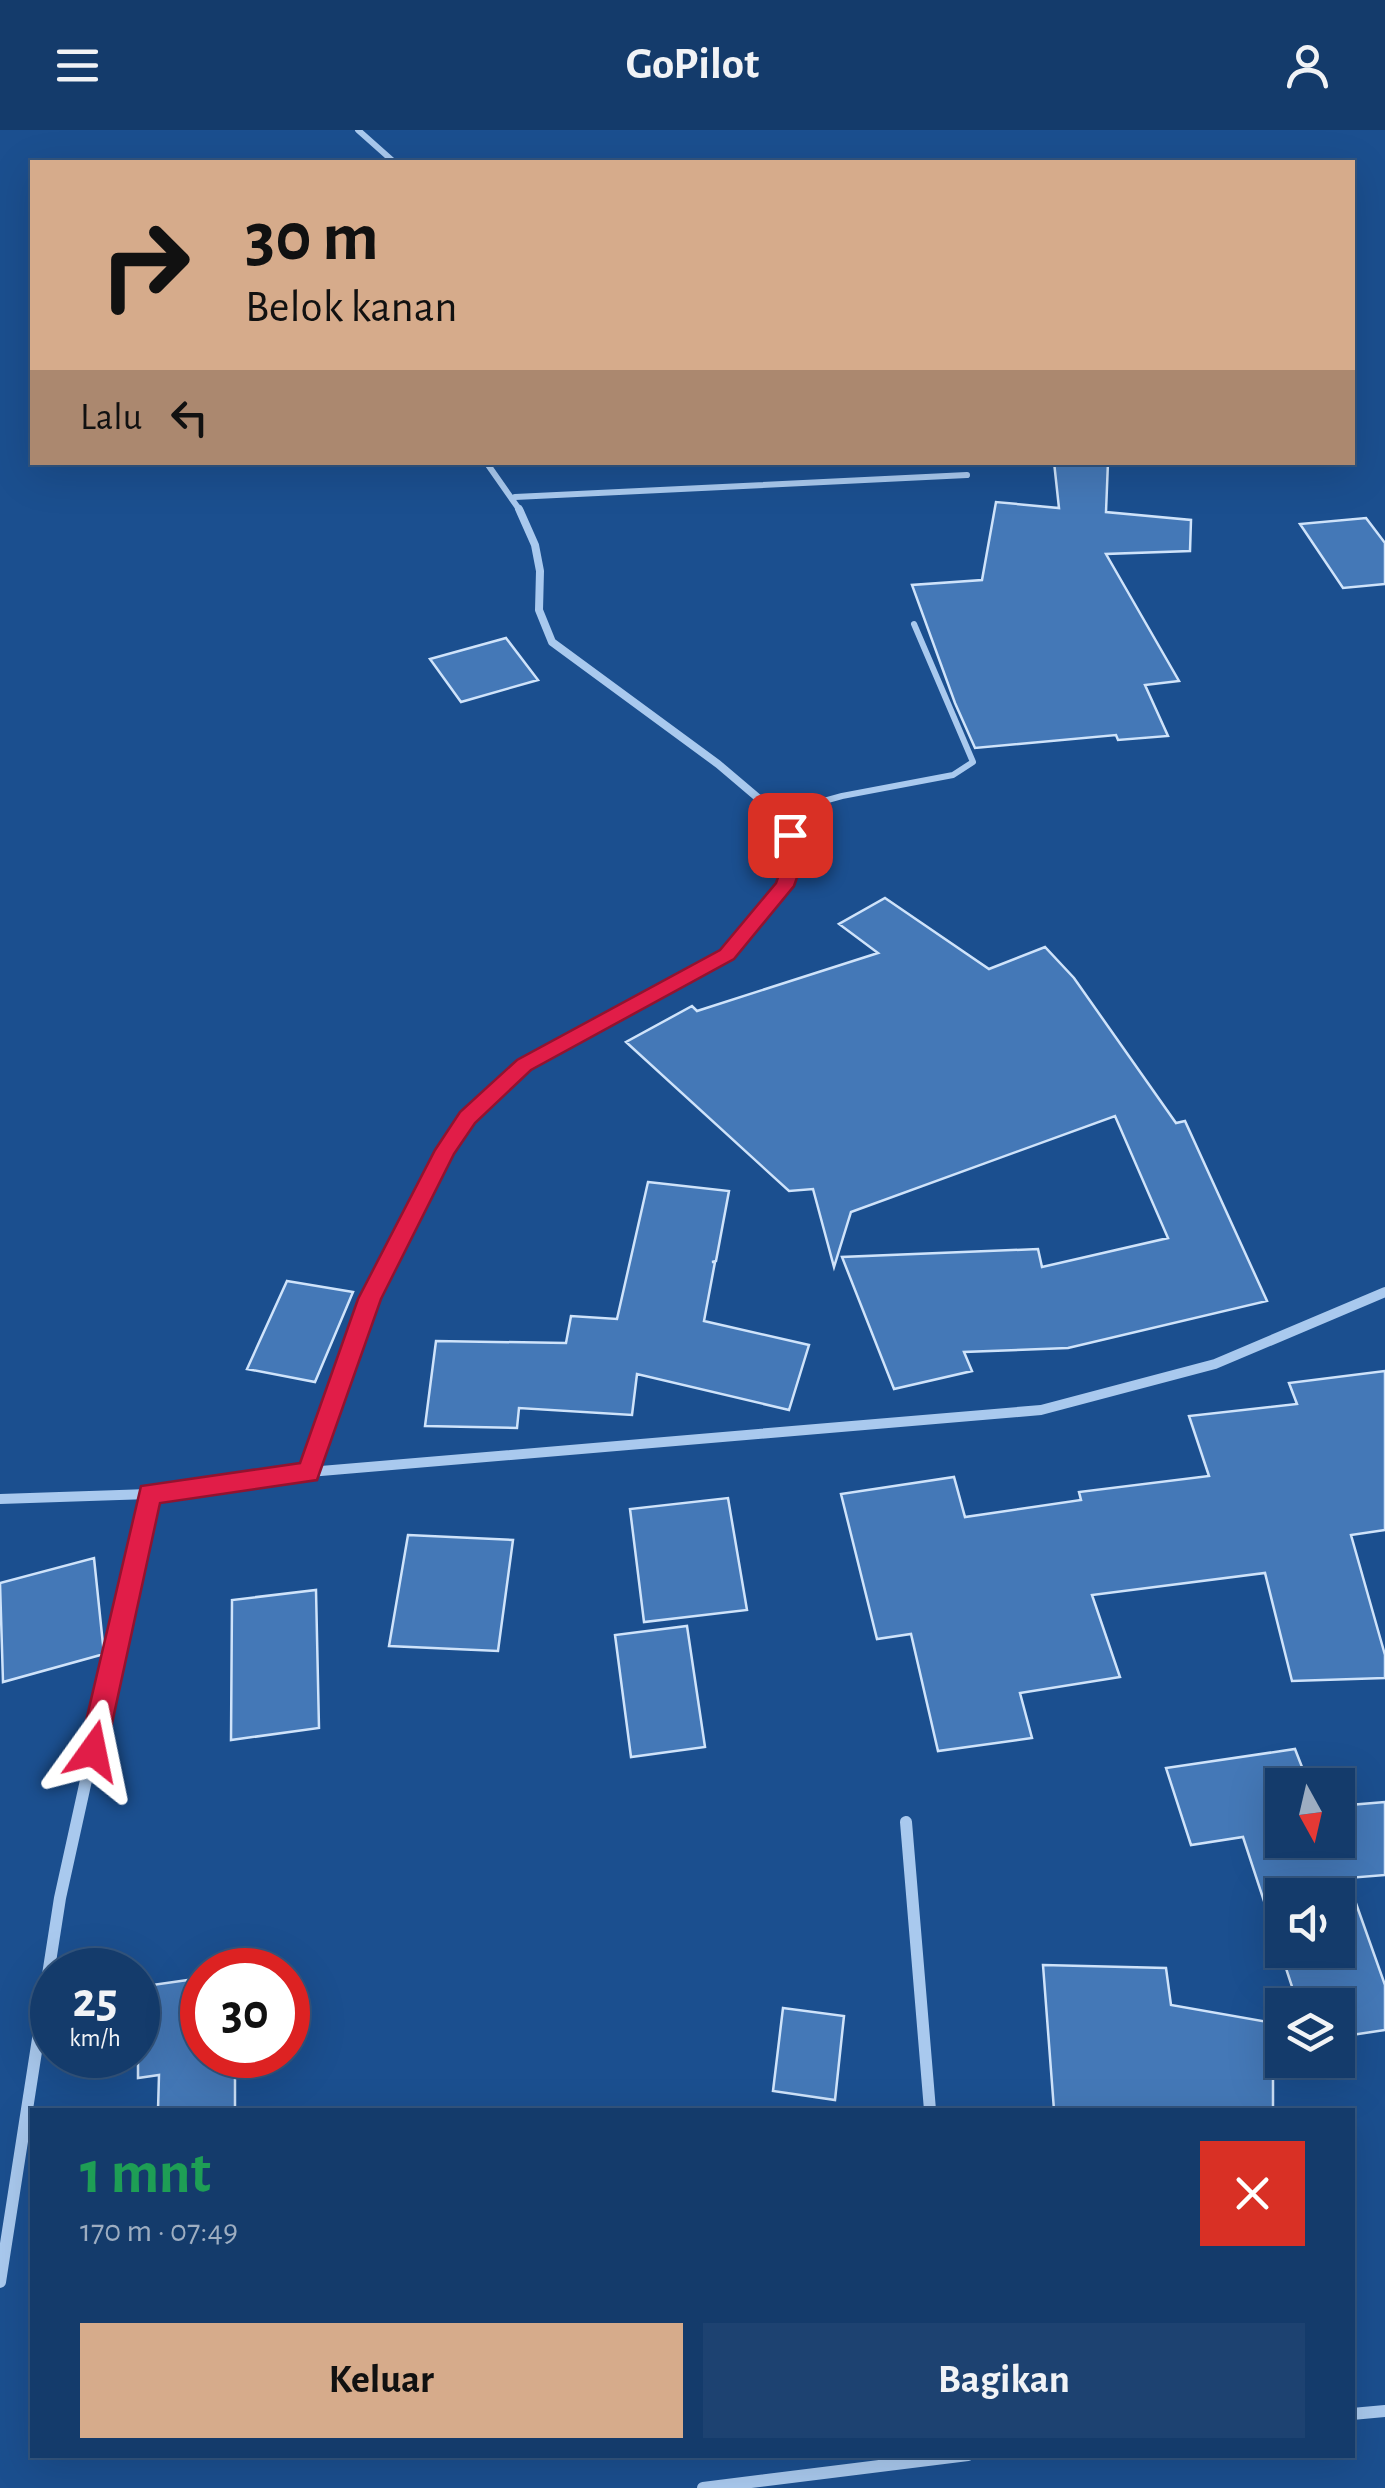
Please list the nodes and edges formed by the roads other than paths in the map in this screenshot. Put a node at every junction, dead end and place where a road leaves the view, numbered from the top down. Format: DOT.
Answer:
graph roads {
  1 [pos="358,130"];
  2 [pos="392,160"];
  3 [pos="488,465"];
  4 [pos="967,475"];
  5 [pos="514,497"];
  6 [pos="914,624"];
  7 [pos="776,814"];
  8 [pos="1385,1292"];
  9 [pos="308,1472"];
  10 [pos="150,1494"];
  11 [pos="0,1499"];
  12 [pos="906,1822"];
  13 [pos="930,2108"];
  14 [pos="0,2282"];
  15 [pos="1385,2411"];
  16 [pos="1355,2414"];
  17 [pos="944,2458"];
  18 [pos="702,2488"];
  1 -- 2 [label="street"];
  3 -- 5 [label="street"];
  4 -- 5 [label="street"];
  5 -- 7 [label="street"];
  6 -- 7 [label="lane"];
  7 -- 9 [label="street"];
  8 -- 9 [label="street"];
  9 -- 10 [label="street"];
  10 -- 11 [label="street"];
  10 -- 14 [label="street"];
  12 -- 13 [label="street"];
  15 -- 16 [label="street"];
  17 -- 18 [label="street"];
}
